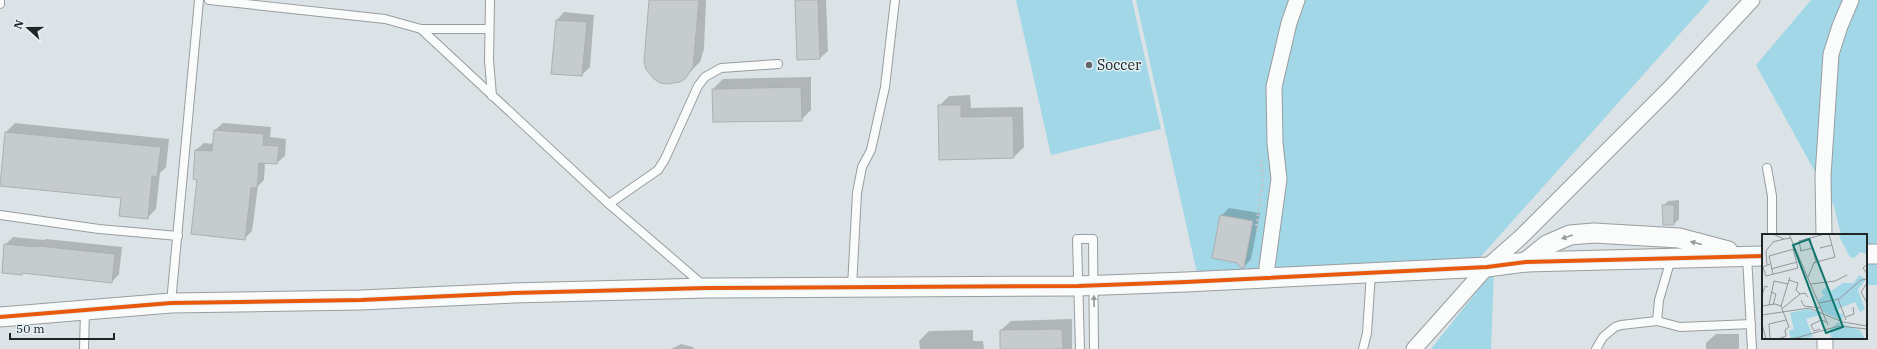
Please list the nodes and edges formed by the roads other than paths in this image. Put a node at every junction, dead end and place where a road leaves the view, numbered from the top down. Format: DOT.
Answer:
graph roads {
  1 [pos="0,0"];
  2 [pos="199,0"];
  3 [pos="209,0"];
  4 [pos="490,0"];
  5 [pos="895,0"];
  6 [pos="1297,0"];
  7 [pos="1752,0"];
  8 [pos="1851,0"];
  9 [pos="0,4"];
  10 [pos="421,29"];
  11 [pos="489,29"];
  12 [pos="778,64"];
  13 [pos="492,96"];
  14 [pos="1767,168"];
  15 [pos="609,204"];
  16 [pos="0,215"];
  17 [pos="1772,234"];
  18 [pos="1824,234"];
  19 [pos="178,236"];
  20 [pos="1755,256"];
  21 [pos="1671,259"];
  22 [pos="1526,262"];
  23 [pos="1487,267"];
  24 [pos="1371,272"];
  25 [pos="1268,278"];
  26 [pos="1086,285"];
  27 [pos="707,288"];
  28 [pos="852,288"];
  29 [pos="171,303"];
  30 [pos="85,310"];
  31 [pos="0,317"];
  32 [pos="1658,321"];
  33 [pos="1751,324"];
  34 [pos="1080,345"];
  35 [pos="1094,345"];
  36 [pos="84,349"];
  37 [pos="1363,349"];
  38 [pos="1414,349"];
  39 [pos="1596,349"];
  40 [pos="1752,349"];
  1 -- 9 [label="lane"];
  2 -- 19 [label="lane"];
  3 -- 10 [label="lane"];
  4 -- 11 [label="lane"];
  5 -- 28 [label="lane"];
  6 -- 25 [label="street"];
  7 -- 23 [label="street"];
  8 -- 18 [label="street"];
  10 -- 11 [label="lane"];
  10 -- 13 [label="lane"];
  11 -- 13 [label="lane"];
  12 -- 15 [label="lane"];
  13 -- 15 [label="lane"];
  14 -- 17 [label="lane"];
  15 -- 27 [label="lane"];
  16 -- 19 [label="lane"];
  19 -- 29 [label="lane"];
  20 -- 21 [label="street"];
  20 -- 22 [label="street, one-way"];
  20 -- 33 [label="lane"];
  21 -- 22 [label="street"];
  21 -- 32 [label="lane"];
  22 -- 23 [label="street"];
  23 -- 24 [label="street"];
  23 -- 38 [label="street"];
  24 -- 25 [label="street"];
  24 -- 37 [label="lane"];
  25 -- 26 [label="street"];
  26 -- 26 [label="lane"];
  26 -- 28 [label="street"];
  26 -- 34 [label="lane"];
  35 -- 26 [label="lane, one-way"];
  27 -- 28 [label="street"];
  27 -- 29 [label="street"];
  29 -- 30 [label="street"];
  30 -- 31 [label="street"];
  30 -- 36 [label="lane"];
  32 -- 33 [label="lane"];
  32 -- 39 [label="lane"];
  33 -- 40 [label="lane"];
  34 -- 35 [label="lane"];
}
